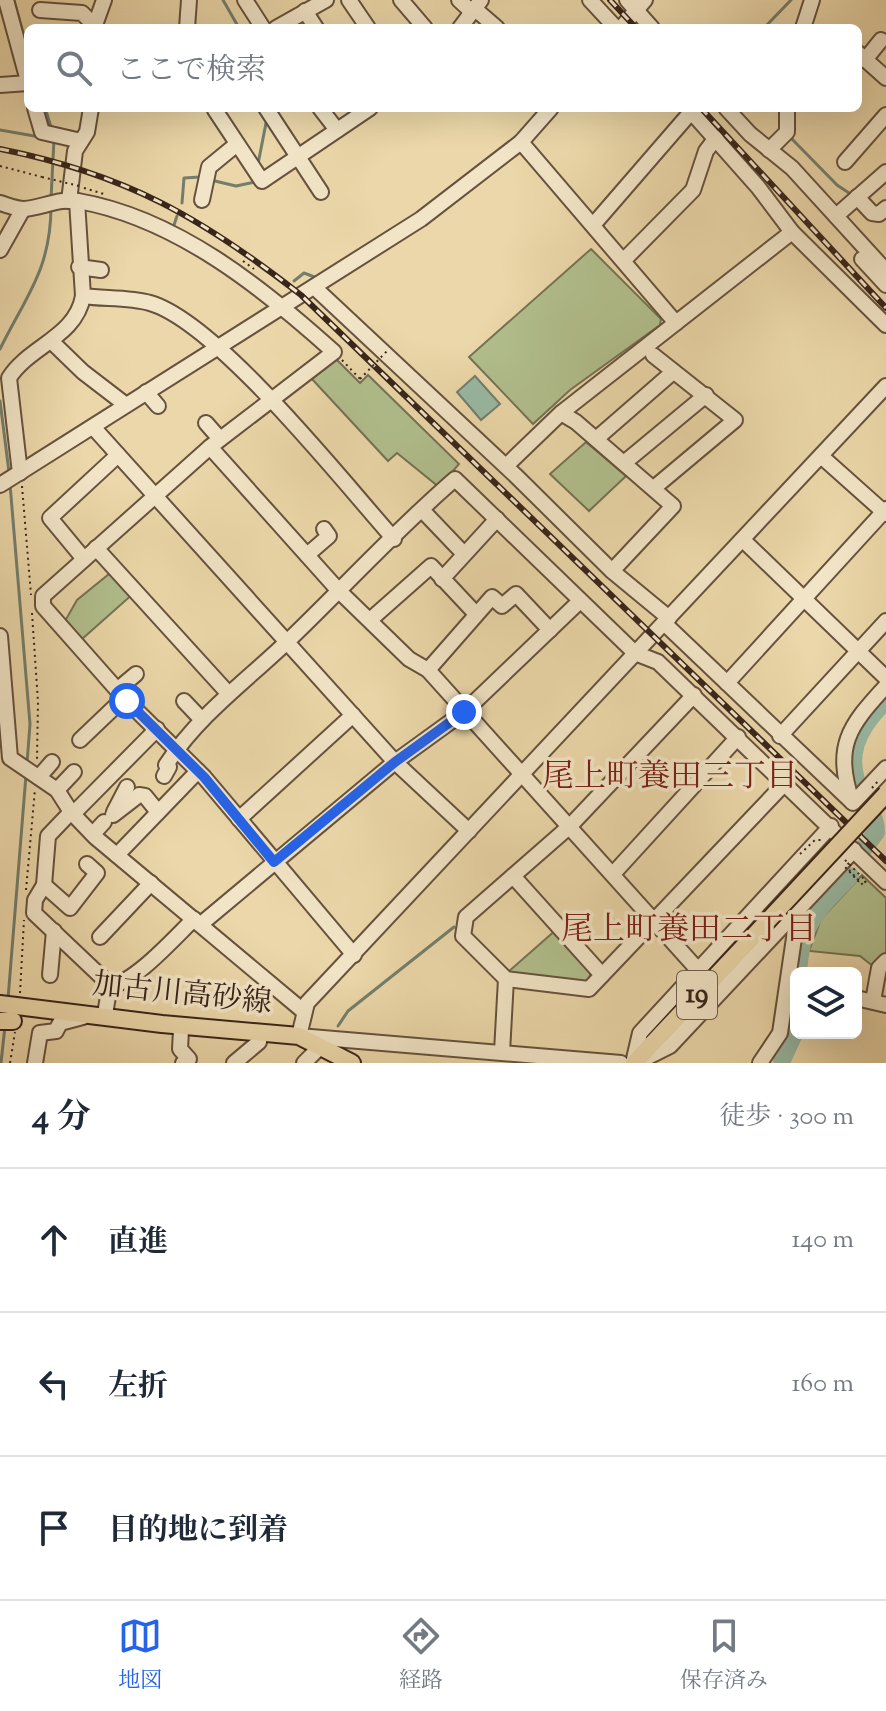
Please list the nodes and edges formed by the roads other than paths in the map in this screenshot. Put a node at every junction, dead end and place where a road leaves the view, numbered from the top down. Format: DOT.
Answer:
graph roads {
  1 [pos="6,0"];
  2 [pos="104,0"];
  3 [pos="245,0"];
  4 [pos="349,0"];
  5 [pos="401,0"];
  6 [pos="459,0"];
  7 [pos="590,0"];
  8 [pos="812,0"];
  9 [pos="315,4"];
  10 [pos="636,4"];
  11 [pos="476,7"];
  12 [pos="46,14"];
  13 [pos="91,24"];
  14 [pos="95,24"];
  15 [pos="260,24"];
  16 [pos="282,24"];
  17 [pos="316,24"];
  18 [pos="365,24"];
  19 [pos="415,24"];
  20 [pos="463,24"];
  21 [pos="499,24"];
  22 [pos="614,24"];
  23 [pos="621,24"];
  24 [pos="649,24"];
  25 [pos="804,24"];
  26 [pos="881,40"];
  27 [pos="862,56"];
  28 [pos="24,67"];
  29 [pos="886,78"];
  30 [pos="24,82"];
  31 [pos="0,85"];
  32 [pos="36,112"];
  33 [pos="90,112"];
  34 [pos="216,112"];
  35 [pos="269,112"];
  36 [pos="323,112"];
  37 [pos="362,112"];
  38 [pos="547,112"];
  39 [pos="688,112"];
  40 [pos="692,112"];
  41 [pos="730,112"];
  42 [pos="787,112"];
  43 [pos="886,115"];
  44 [pos="337,130"];
  45 [pos="716,138"];
  46 [pos="81,141"];
  47 [pos="521,142"];
  48 [pos="237,144"];
  49 [pos="769,150"];
  50 [pos="299,159"];
  51 [pos="845,162"];
  52 [pos="886,172"];
  53 [pos="321,192"];
  54 [pos="857,197"];
  55 [pos="66,198"];
  56 [pos="202,200"];
  57 [pos="0,203"];
  58 [pos="886,208"];
  59 [pos="23,209"];
  60 [pos="834,221"];
  61 [pos="594,224"];
  62 [pos="792,232"];
  63 [pos="0,250"];
  64 [pos="625,259"];
  65 [pos="79,267"];
  66 [pos="885,268"];
  67 [pos="101,270"];
  68 [pos="886,285"];
  69 [pos="314,287"];
  70 [pos="83,296"];
  71 [pos="283,306"];
  72 [pos="676,323"];
  73 [pos="886,325"];
  74 [pos="51,341"];
  75 [pos="216,347"];
  76 [pos="653,355"];
  77 [pos="673,372"];
  78 [pos="886,386"];
  79 [pos="146,392"];
  80 [pos="706,395"];
  81 [pos="271,402"];
  82 [pos="126,405"];
  83 [pos="158,406"];
  84 [pos="561,413"];
  85 [pos="206,423"];
  86 [pos="93,427"];
  87 [pos="596,439"];
  88 [pos="215,443"];
  89 [pos="118,455"];
  90 [pos="821,456"];
  91 [pos="624,463"];
  92 [pos="506,466"];
  93 [pos="20,473"];
  94 [pos="0,485"];
  95 [pos="655,487"];
  96 [pos="154,497"];
  97 [pos="422,510"];
  98 [pos="885,512"];
  99 [pos="497,519"];
  100 [pos="324,529"];
  101 [pos="394,539"];
  102 [pos="743,540"];
  103 [pos="96,548"];
  104 [pos="464,554"];
  105 [pos="307,555"];
  106 [pos="84,559"];
  107 [pos="612,571"];
  108 [pos="442,579"];
  109 [pos="339,591"];
  110 [pos="804,599"];
  111 [pos="580,601"];
  112 [pos="476,614"];
  113 [pos="370,620"];
  114 [pos="666,621"];
  115 [pos="886,621"];
  116 [pos="550,630"];
  117 [pos="0,636"];
  118 [pos="287,642"];
  119 [pos="858,651"];
  120 [pos="635,653"];
  121 [pos="428,670"];
  122 [pos="136,674"];
  123 [pos="886,678"];
  124 [pos="727,683"];
  125 [pos="886,686"];
  126 [pos="227,692"];
  127 [pos="121,694"];
  128 [pos="694,695"];
  129 [pos="184,701"];
  130 [pos="464,712"];
  131 [pos="353,715"];
  132 [pos="202,720"];
  133 [pos="157,729"];
  134 [pos="780,736"];
  135 [pos="738,737"];
  136 [pos="80,740"];
  137 [pos="177,748"];
  138 [pos="52,762"];
  139 [pos="395,762"];
  140 [pos="198,771"];
  141 [pos="74,772"];
  142 [pos="523,773"];
  143 [pos="38,776"];
  144 [pos="164,776"];
  145 [pos="785,783"];
  146 [pos="880,783"];
  147 [pos="127,787"];
  148 [pos="57,790"];
  149 [pos="853,803"];
  150 [pos="108,812"];
  151 [pos="158,812"];
  152 [pos="72,813"];
  153 [pos="239,819"];
  154 [pos="570,826"];
  155 [pos="469,831"];
  156 [pos="828,833"];
  157 [pos="93,834"];
  158 [pos="848,854"];
  159 [pos="117,855"];
  160 [pos="274,862"];
  161 [pos="87,864"];
  162 [pos="613,874"];
  163 [pos="513,876"];
  164 [pos="886,882"];
  165 [pos="151,883"];
  166 [pos="44,885"];
  167 [pos="798,910"];
  168 [pos="655,921"];
  169 [pos="198,922"];
  170 [pos="54,931"];
  171 [pos="100,937"];
  172 [pos="354,955"];
  173 [pos="886,961"];
  174 [pos="793,967"];
  175 [pos="698,970"];
  176 [pos="50,975"];
  177 [pos="602,975"];
  178 [pos="506,979"];
  179 [pos="109,986"];
  180 [pos="790,995"];
  181 [pos="879,1003"];
  182 [pos="302,1010"];
  183 [pos="11,1013"];
  184 [pos="100,1014"];
  185 [pos="181,1030"];
  186 [pos="260,1032"];
  187 [pos="299,1036"];
  188 [pos="321,1046"];
  189 [pos="502,1052"];
  190 [pos="35,1063"];
  191 [pos="183,1063"];
  192 [pos="234,1063"];
  193 [pos="304,1063"];
  194 [pos="352,1063"];
  195 [pos="621,1063"];
  196 [pos="634,1063"];
  197 [pos="760,1063"];
  1 -- 28 [label="street"];
  2 -- 14 [label="street"];
  3 -- 15 [label="street"];
  4 -- 18 [label="street"];
  5 -- 19 [label="street"];
  6 -- 11 [label="street"];
  7 -- 22 [label="street"];
  8 -- 25 [label="street"];
  9 -- 16 [label="street"];
  9 -- 17 [label="street"];
  10 -- 23 [label="street"];
  10 -- 24 [label="street"];
  11 -- 20 [label="street"];
  11 -- 21 [label="street"];
  12 -- 13 [label="street"];
  26 -- 27 [label="street"];
  27 -- 29 [label="street"];
  30 -- 31 [label="street"];
  32 -- 46 [label="street"];
  33 -- 46 [label="street"];
  34 -- 48 [label="street"];
  35 -- 50 [label="street"];
  36 -- 44 [label="street"];
  37 -- 44 [label="street"];
  38 -- 47 [label="street"];
  39 -- 61 [label="street"];
  40 -- 45 [label="street"];
  41 -- 49 [label="street"];
  42 -- 49 [label="street"];
  43 -- 51 [label="street"];
  44 -- 50 [label="street"];
  45 -- 62 [label="street"];
  45 -- 64 [label="street"];
  46 -- 55 [label="street"];
  47 -- 61 [label="street"];
  47 -- 69 [label="street"];
  48 -- 50 [label="street"];
  48 -- 56 [label="street"];
  49 -- 60 [label="street"];
  50 -- 53 [label="street"];
  52 -- 54 [label="street"];
  54 -- 58 [label="street"];
  54 -- 60 [label="street"];
  55 -- 59 [label="street"];
  55 -- 65 [label="street"];
  55 -- 71 [label="street"];
  57 -- 59 [label="street"];
  59 -- 63 [label="street"];
  60 -- 66 [label="street"];
  60 -- 68 [label="street"];
  61 -- 64 [label="street"];
  62 -- 72 [label="street"];
  62 -- 73 [label="street"];
  64 -- 72 [label="street"];
  65 -- 67 [label="street"];
  65 -- 70 [label="street"];
  69 -- 71 [label="street"];
  69 -- 92 [label="street"];
  70 -- 74 [label="street"];
  70 -- 75 [label="street"];
  71 -- 75 [label="street"];
  71 -- 81 [label="street"];
  72 -- 84 [label="street"];
  74 -- 82 [label="street"];
  74 -- 93 [label="street"];
  75 -- 79 [label="street"];
  75 -- 81 [label="street"];
  76 -- 77 [label="street"];
  77 -- 80 [label="street"];
  77 -- 87 [label="street"];
  78 -- 90 [label="street"];
  79 -- 82 [label="street"];
  79 -- 83 [label="street"];
  80 -- 91 [label="street"];
  80 -- 95 [label="street"];
  81 -- 88 [label="street"];
  81 -- 101 [label="street"];
  82 -- 86 [label="street"];
  84 -- 87 [label="street"];
  84 -- 92 [label="street"];
  85 -- 88 [label="street"];
  86 -- 89 [label="street"];
  86 -- 93 [label="street"];
  87 -- 91 [label="street"];
  88 -- 96 [label="street"];
  88 -- 105 [label="street"];
  89 -- 96 [label="street"];
  89 -- 106 [label="street"];
  90 -- 98 [label="street"];
  90 -- 102 [label="street"];
  91 -- 95 [label="street"];
  92 -- 107 [label="street"];
  93 -- 94 [label="street"];
  95 -- 107 [label="street"];
  96 -- 103 [label="street"];
  96 -- 118 [label="street"];
  97 -- 99 [label="street"];
  97 -- 101 [label="street"];
  97 -- 104 [label="street"];
  98 -- 110 [label="street"];
  99 -- 104 [label="street"];
  99 -- 111 [label="street"];
  100 -- 105 [label="street"];
  101 -- 109 [label="street"];
  102 -- 110 [label="street"];
  102 -- 114 [label="street"];
  103 -- 106 [label="street"];
  103 -- 126 [label="street"];
  104 -- 108 [label="street"];
  105 -- 109 [label="street"];
  106 -- 127 [label="street"];
  107 -- 114 [label="street"];
  108 -- 112 [label="street"];
  108 -- 113 [label="street"];
  109 -- 113 [label="street"];
  109 -- 118 [label="street"];
  110 -- 119 [label="street"];
  110 -- 124 [label="street"];
  111 -- 116 [label="street"];
  111 -- 120 [label="street"];
  112 -- 116 [label="street"];
  112 -- 121 [label="street"];
  113 -- 121 [label="street"];
  114 -- 120 [label="street"];
  114 -- 124 [label="street"];
  115 -- 119 [label="street"];
  116 -- 130 [label="street"];
  117 -- 143 [label="street"];
  118 -- 126 [label="street"];
  118 -- 131 [label="street"];
  119 -- 123 [label="street"];
  119 -- 134 [label="street"];
  120 -- 128 [label="street"];
  120 -- 142 [label="street"];
  121 -- 130 [label="street"];
  122 -- 127 [label="street"];
  124 -- 134 [label="street"];
  125 -- 149 [label="street"];
  126 -- 132 [label="street"];
  127 -- 133 [label="street"];
  127 -- 136 [label="street"];
  128 -- 135 [label="street"];
  128 -- 154 [label="street"];
  129 -- 132 [label="street"];
  130 -- 139 [label="street"];
  130 -- 142 [label="street"];
  131 -- 139 [label="street"];
  131 -- 153 [label="street"];
  132 -- 137 [label="street"];
  133 -- 137 [label="street"];
  133 -- 152 [label="street"];
  134 -- 149 [label="street"];
  135 -- 145 [label="street"];
  135 -- 162 [label="street"];
  137 -- 140 [label="street"];
  137 -- 144 [label="street"];
  138 -- 143 [label="street"];
  139 -- 155 [label="street"];
  139 -- 160 [label="street"];
  140 -- 151 [label="street"];
  140 -- 153 [label="street"];
  141 -- 148 [label="street"];
  142 -- 154 [label="street"];
  142 -- 155 [label="street"];
  143 -- 148 [label="street"];
  145 -- 156 [label="street"];
  145 -- 168 [label="street"];
  146 -- 149 [label="street"];
  146 -- 196 [label="main road, 19, bridge"];
  147 -- 150 [label="street"];
  148 -- 152 [label="street"];
  150 -- 151 [label="street"];
  150 -- 157 [label="street"];
  151 -- 159 [label="street"];
  152 -- 157 [label="street"];
  152 -- 166 [label="street"];
  153 -- 160 [label="street"];
  154 -- 162 [label="street"];
  154 -- 163 [label="street"];
  155 -- 172 [label="street"];
  156 -- 158 [label="street"];
  156 -- 175 [label="street"];
  157 -- 159 [label="street"];
  158 -- 164 [label="street"];
  158 -- 167 [label="street"];
  159 -- 165 [label="street"];
  160 -- 169 [label="street"];
  160 -- 172 [label="street"];
  161 -- 166 [label="street"];
  162 -- 168 [label="street"];
  163 -- 177 [label="street"];
  163 -- 178 [label="street"];
  165 -- 169 [label="street"];
  165 -- 171 [label="street"];
  166 -- 170 [label="street"];
  167 -- 174 [label="street"];
  167 -- 196 [label="street"];
  168 -- 175 [label="street"];
  168 -- 177 [label="street"];
  169 -- 179 [label="street"];
  169 -- 182 [label="street"];
  170 -- 176 [label="street"];
  170 -- 179 [label="street"];
  172 -- 182 [label="street"];
  173 -- 181 [label="street"];
  175 -- 196 [label="street"];
  177 -- 178 [label="street"];
  178 -- 189 [label="street"];
  179 -- 184 [label="street"];
  180 -- 197 [label="street"];
  182 -- 187 [label="street"];
  183 -- 184 [label="main road, 加古川高砂線"];
  184 -- 186 [label="main road, 加古川高砂線"];
  184 -- 190 [label="street"];
  185 -- 191 [label="street"];
  186 -- 187 [label="main road, 加古川高砂線"];
  186 -- 192 [label="street"];
  187 -- 188 [label="main road, 加古川高砂線"];
  187 -- 189 [label="street"];
  188 -- 193 [label="street"];
  188 -- 194 [label="main road, 加古川高砂線"];
  189 -- 195 [label="street"];
}
